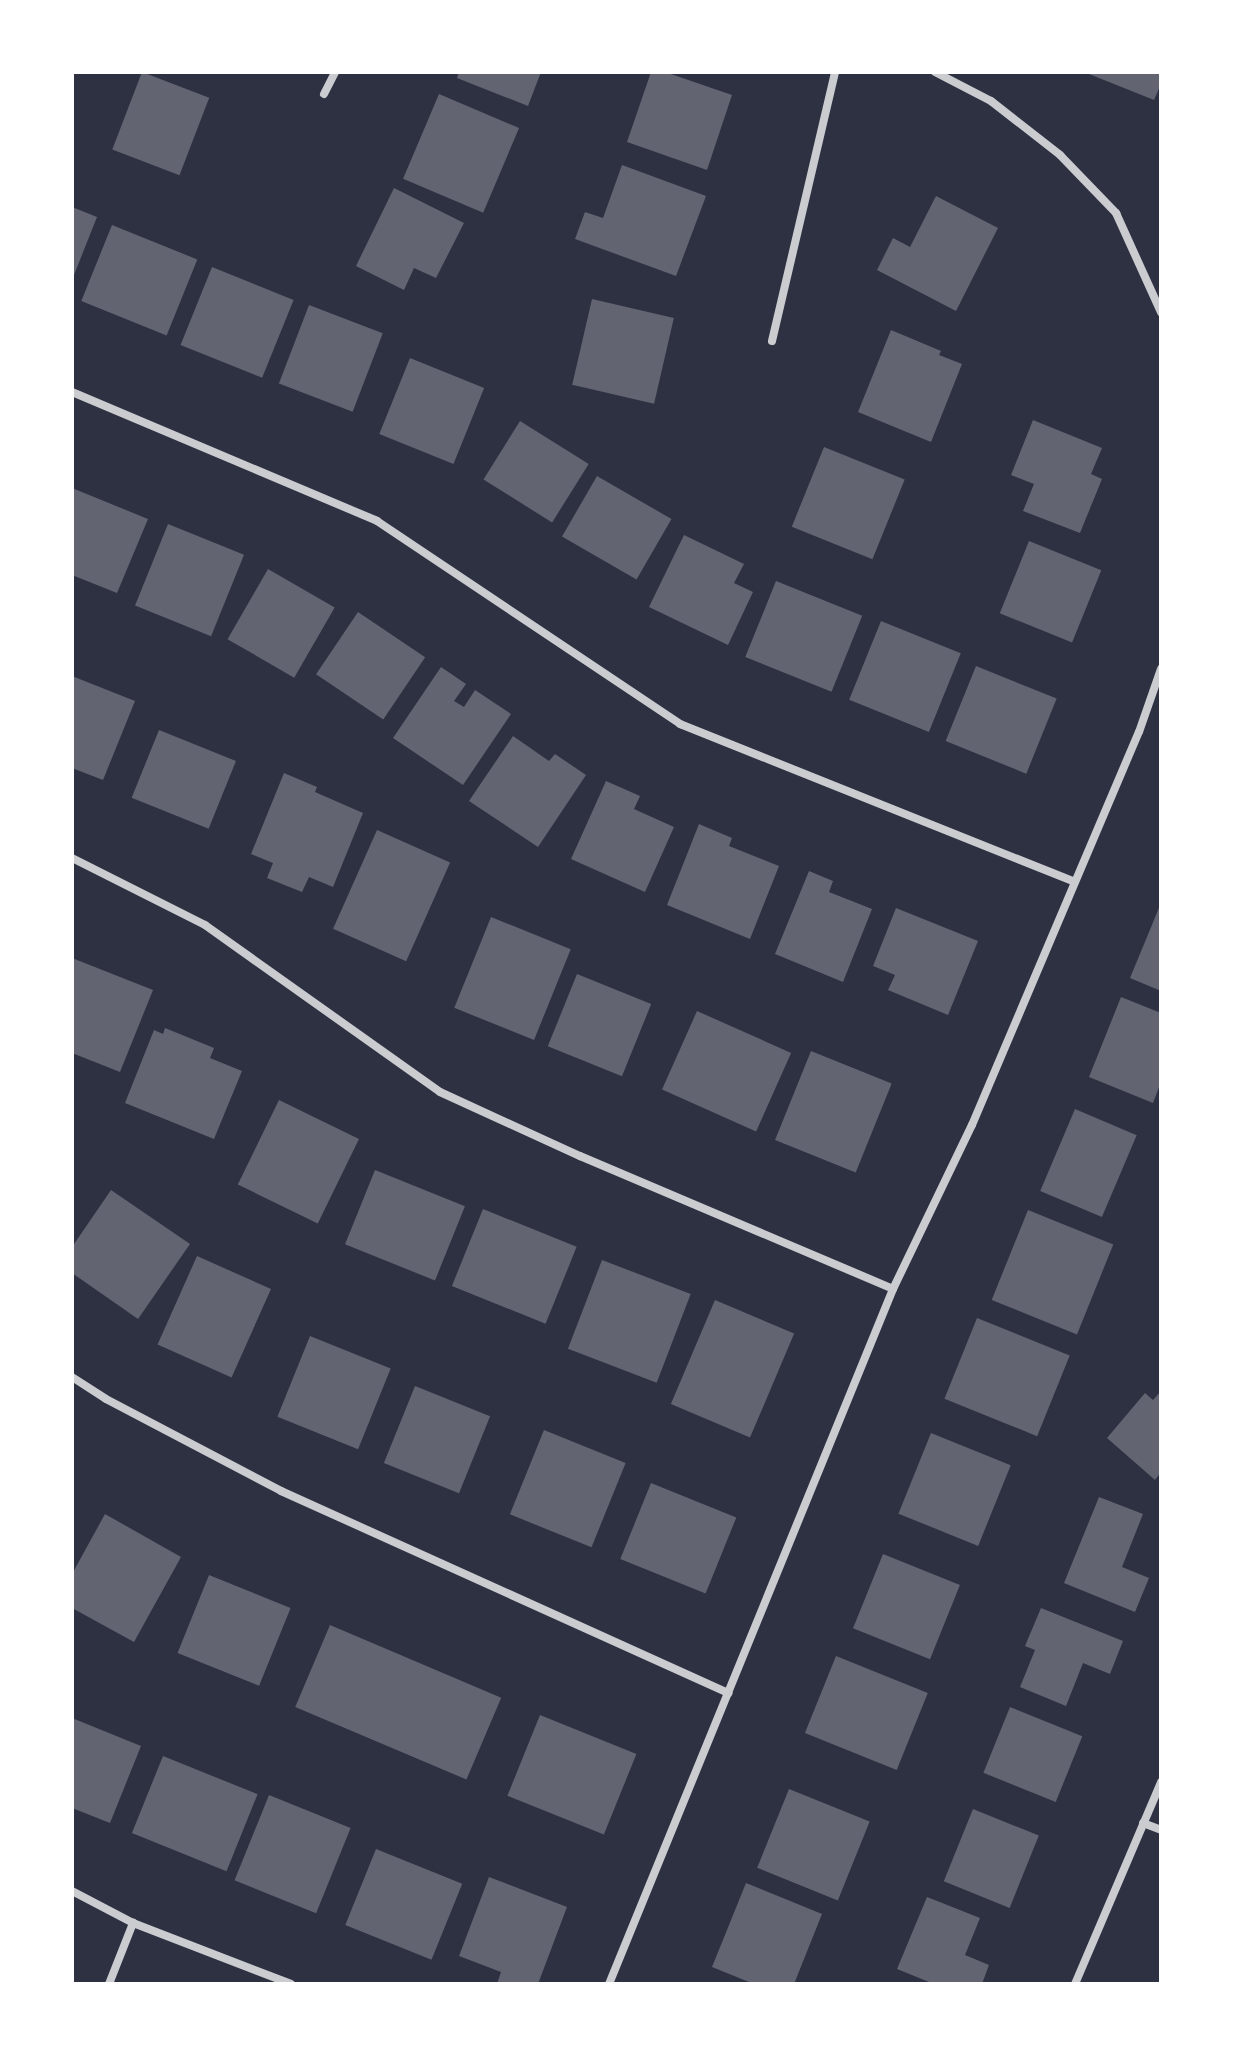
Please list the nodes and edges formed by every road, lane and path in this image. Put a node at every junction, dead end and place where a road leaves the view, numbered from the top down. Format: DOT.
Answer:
graph roads {
  1 [pos="335,72"];
  2 [pos="835,72"];
  3 [pos="935,72"];
  4 [pos="324,94"];
  5 [pos="1161,312"];
  6 [pos="772,341"];
  7 [pos="72,392"];
  8 [pos="1161,669"];
  9 [pos="72,858"];
  10 [pos="1075,882"];
  11 [pos="893,1289"];
  12 [pos="72,1377"];
  13 [pos="728,1693"];
  14 [pos="1161,1782"];
  15 [pos="1143,1823"];
  16 [pos="1161,1830"];
  17 [pos="72,1891"];
  18 [pos="133,1923"];
  19 [pos="109,1984"];
  20 [pos="291,1984"];
  21 [pos="609,1984"];
  22 [pos="1075,1984"];
  1 -- 4 [label="street"];
  2 -- 6 [label="street"];
  3 -- 5 [label="street"];
  7 -- 10 [label="street"];
  8 -- 10 [label="street"];
  9 -- 11 [label="street"];
  10 -- 11 [label="street"];
  11 -- 13 [label="street"];
  12 -- 13 [label="street"];
  13 -- 21 [label="street"];
  14 -- 15 [label="street"];
  15 -- 16 [label="street"];
  15 -- 22 [label="street"];
  17 -- 18 [label="street"];
  18 -- 19 [label="street"];
  18 -- 20 [label="street"];
}
